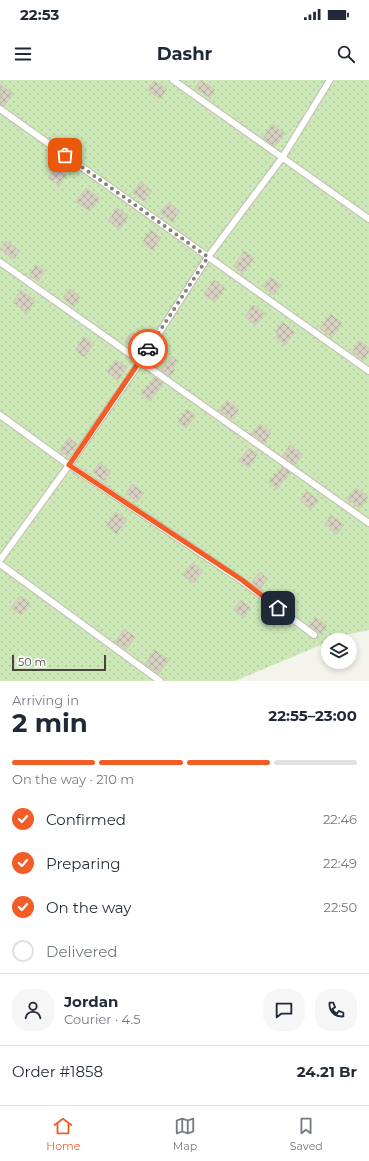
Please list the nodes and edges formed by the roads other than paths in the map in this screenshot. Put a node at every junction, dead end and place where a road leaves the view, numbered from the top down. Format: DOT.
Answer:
graph roads {
  1 [pos="173,80"];
  2 [pos="330,80"];
  3 [pos="0,109"];
  4 [pos="282,158"];
  5 [pos="369,219"];
  6 [pos="208,257"];
  7 [pos="0,262"];
  8 [pos="140,362"];
  9 [pos="369,371"];
  10 [pos="0,415"];
  11 [pos="69,465"];
  12 [pos="369,523"];
  13 [pos="0,560"];
  14 [pos="0,564"];
  15 [pos="314,635"];
  16 [pos="160,681"];
  1 -- 4 [label="lane"];
  2 -- 4 [label="lane"];
  3 -- 6 [label="lane"];
  4 -- 5 [label="lane"];
  4 -- 6 [label="lane"];
  6 -- 8 [label="lane"];
  6 -- 9 [label="lane"];
  7 -- 8 [label="lane"];
  8 -- 11 [label="lane"];
  8 -- 12 [label="lane"];
  10 -- 11 [label="lane"];
  11 -- 13 [label="lane"];
  11 -- 15 [label="lane"];
  14 -- 16 [label="lane"];
}
